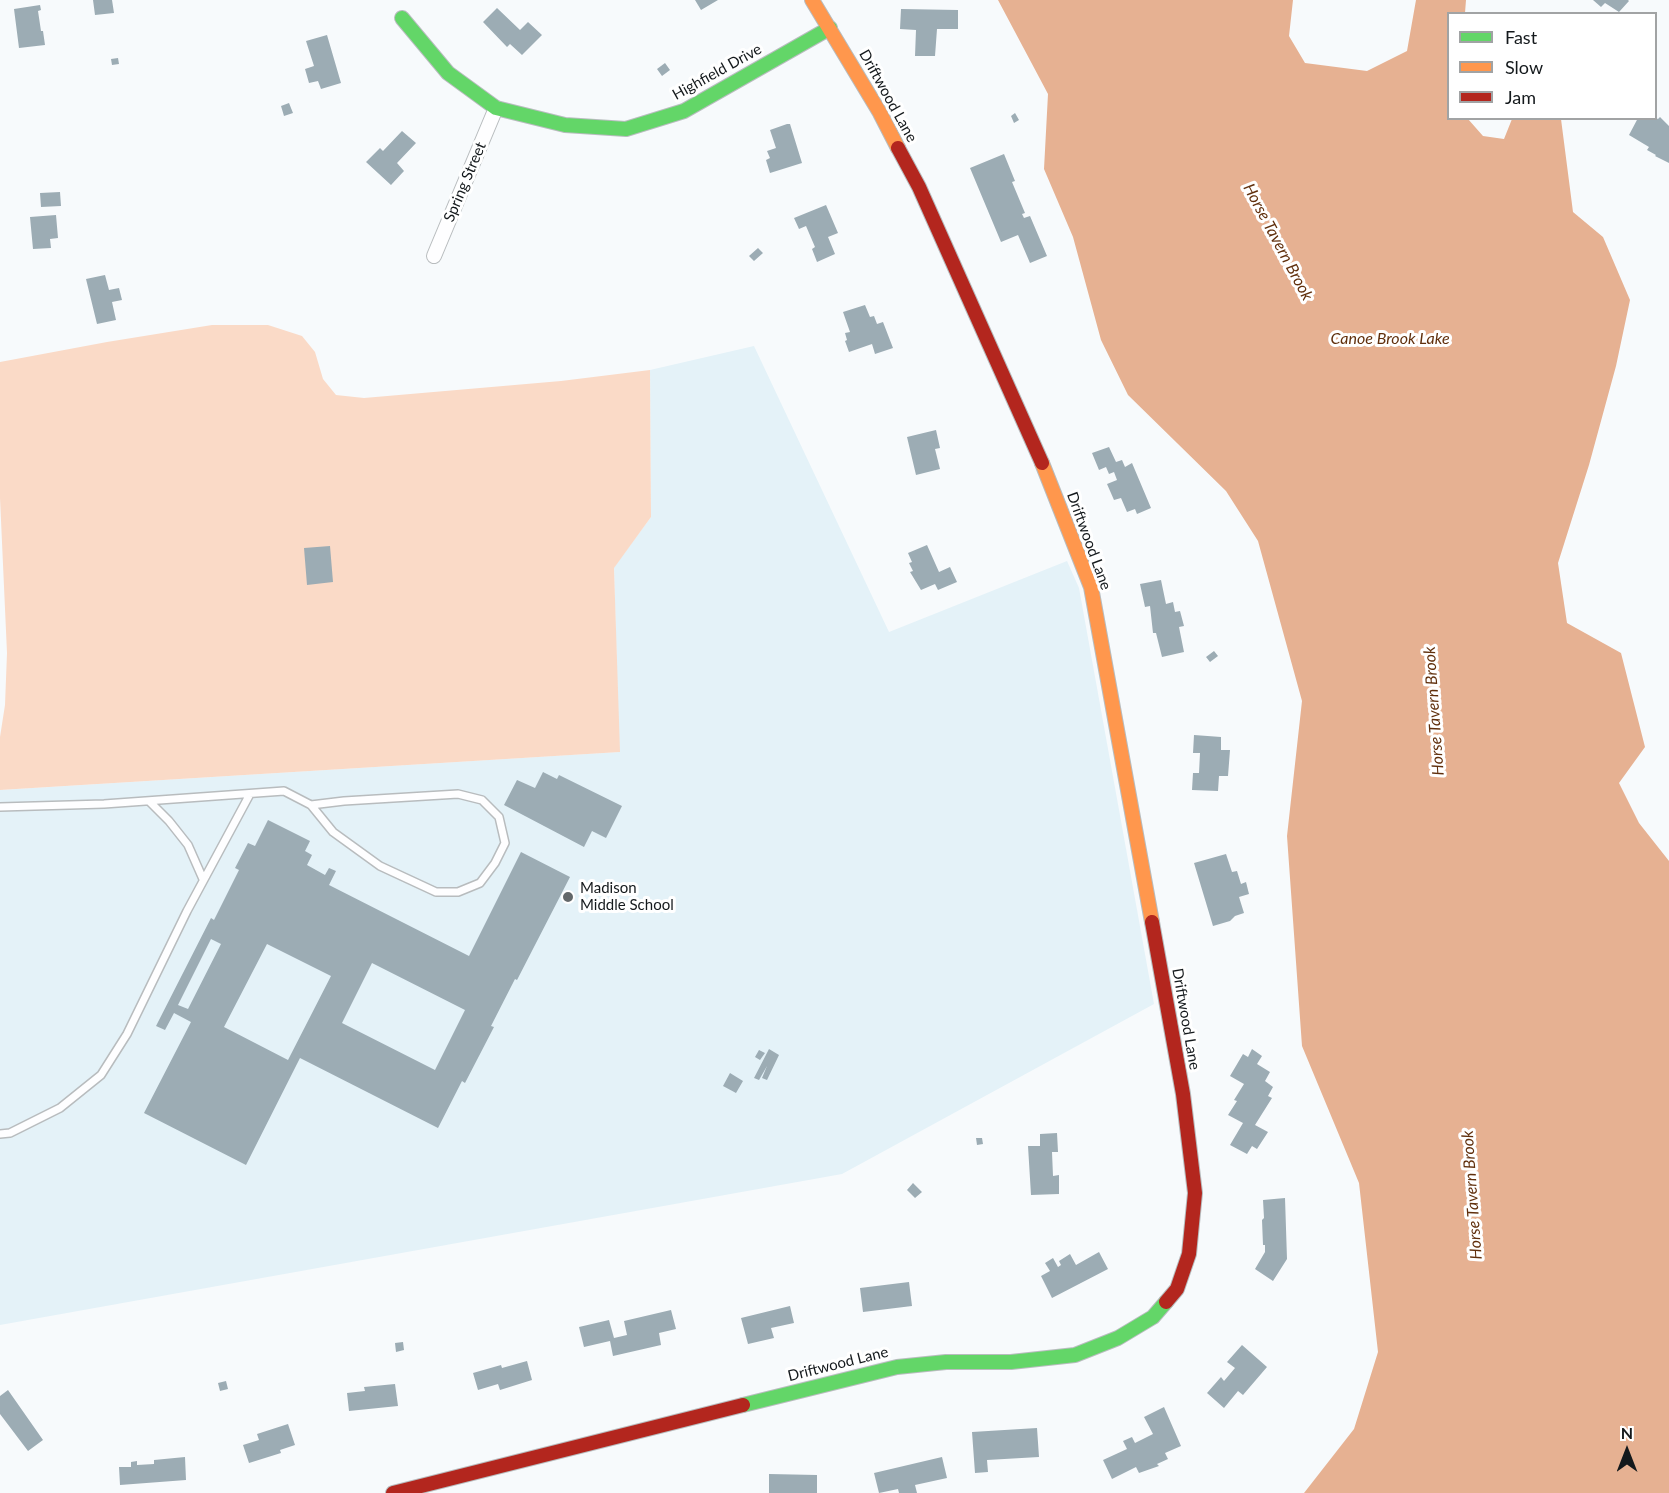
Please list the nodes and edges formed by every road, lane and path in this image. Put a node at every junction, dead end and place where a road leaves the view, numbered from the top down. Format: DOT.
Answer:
graph roads {
  1 [pos="812,0"];
  2 [pos="402,18"];
  3 [pos="830,28"];
  4 [pos="496,108"];
  5 [pos="434,256"];
  6 [pos="250,794"];
  7 [pos="149,801"];
  8 [pos="311,805"];
  9 [pos="0,807"];
  10 [pos="203,879"];
  11 [pos="0,1134"];
  12 [pos="393,1493"];
  1 -- 3 [label="street, Driftwood Lane"];
  2 -- 4 [label="street, Highfield Drive"];
  3 -- 4 [label="street, Highfield Drive"];
  3 -- 12 [label="street, Driftwood Lane"];
  4 -- 5 [label="street, Spring Street"];
  6 -- 7 [label="lane"];
  6 -- 8 [label="lane"];
  6 -- 10 [label="lane"];
  7 -- 9 [label="lane"];
  7 -- 10 [label="lane"];
  8 -- 8 [label="lane"];
  10 -- 11 [label="lane"];
}
